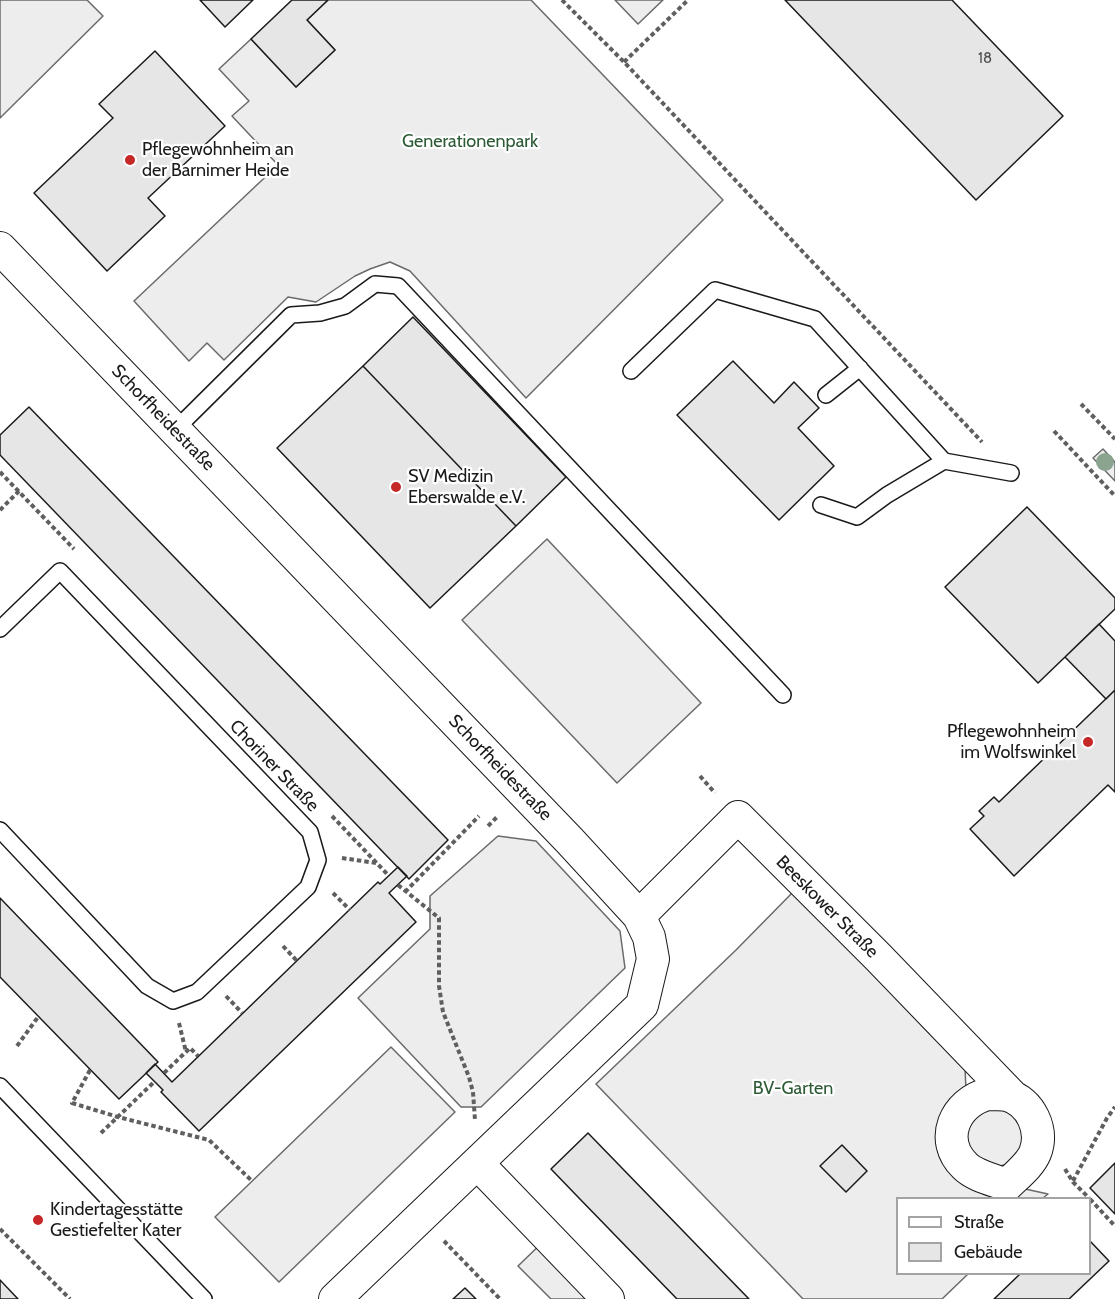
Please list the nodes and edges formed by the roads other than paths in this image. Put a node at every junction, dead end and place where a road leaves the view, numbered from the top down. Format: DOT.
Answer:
graph roads {
  1 [pos="0,248"];
  2 [pos="860,368"];
  3 [pos="631,371"];
  4 [pos="826,395"];
  5 [pos="175,430"];
  6 [pos="944,461"];
  7 [pos="1011,473"];
  8 [pos="821,505"];
  9 [pos="0,629"];
  10 [pos="783,695"];
  11 [pos="0,830"];
  12 [pos="639,916"];
  13 [pos="0,1086"];
  14 [pos="1013,1097"];
  15 [pos="477,1162"];
  16 [pos="204,1299"];
  17 [pos="335,1299"];
  18 [pos="608,1299"];
  1 -- 5 [label="street, Schorfheidestraße"];
  2 -- 3 [label="lane"];
  2 -- 4 [label="lane"];
  2 -- 6 [label="lane"];
  5 -- 10 [label="lane"];
  5 -- 12 [label="street, Schorfheidestraße"];
  6 -- 7 [label="lane"];
  6 -- 8 [label="lane"];
  9 -- 11 [label="lane, Choriner Straße"];
  12 -- 14 [label="street, Beeskower Straße"];
  12 -- 15 [label="street, Schorfheidestraße"];
  13 -- 16 [label="lane"];
  15 -- 17 [label="street, Schorfheidestraße"];
  15 -- 18 [label="street"];
}
